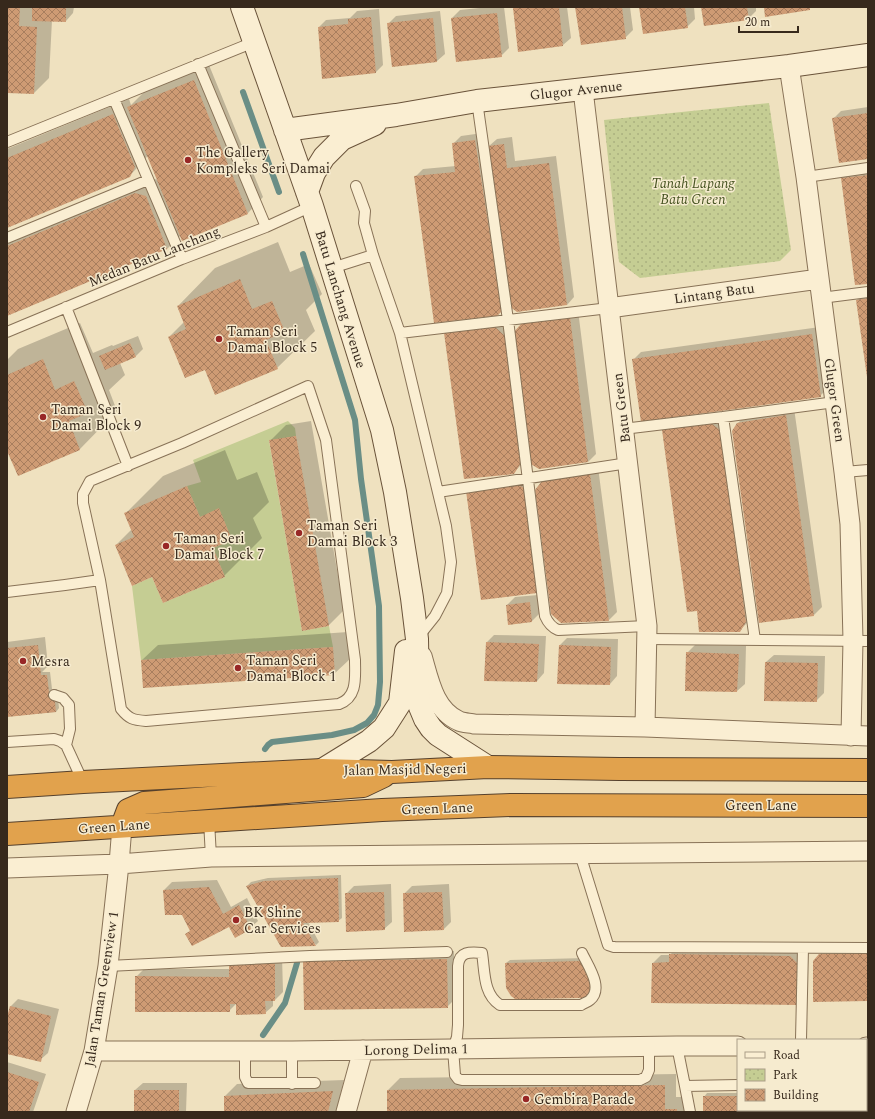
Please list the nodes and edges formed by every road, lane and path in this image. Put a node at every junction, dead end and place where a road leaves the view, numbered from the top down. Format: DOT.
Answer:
graph roads {
  1 [pos="242,7"];
  2 [pos="254,42"];
  3 [pos="868,55"];
  4 [pos="198,64"];
  5 [pos="789,66"];
  6 [pos="583,90"];
  7 [pos="114,99"];
  8 [pos="478,101"];
  9 [pos="396,115"];
  10 [pos="285,130"];
  11 [pos="7,142"];
  12 [pos="868,168"];
  13 [pos="806,177"];
  14 [pos="148,180"];
  15 [pos="356,186"];
  16 [pos="310,199"];
  17 [pos="266,227"];
  18 [pos="7,238"];
  19 [pos="373,255"];
  20 [pos="182,259"];
  21 [pos="332,268"];
  22 [pos="819,279"];
  23 [pos="868,292"];
  24 [pos="821,298"];
  25 [pos="66,308"];
  26 [pos="609,308"];
  27 [pos="508,320"];
  28 [pos="7,332"];
  29 [pos="400,333"];
  30 [pos="835,402"];
  31 [pos="723,417"];
  32 [pos="623,428"];
  33 [pos="628,462"];
  34 [pos="128,466"];
  35 [pos="868,470"];
  36 [pos="844,472"];
  37 [pos="528,478"];
  38 [pos="438,492"];
  39 [pos="100,580"];
  40 [pos="7,592"];
  41 [pos="412,598"];
  42 [pos="647,632"];
  43 [pos="417,639"];
  44 [pos="755,640"];
  45 [pos="860,640"];
  46 [pos="54,695"];
  47 [pos="645,727"];
  48 [pos="860,736"];
  49 [pos="7,742"];
  50 [pos="66,745"];
  51 [pos="488,767"];
  52 [pos="322,770"];
  53 [pos="868,770"];
  54 [pos="392,772"];
  55 [pos="83,782"];
  56 [pos="7,787"];
  57 [pos="868,806"];
  58 [pos="209,821"];
  59 [pos="122,826"];
  60 [pos="7,834"];
  61 [pos="868,851"];
  62 [pos="580,854"];
  63 [pos="211,857"];
  64 [pos="119,864"];
  65 [pos="7,868"];
  66 [pos="803,948"];
  67 [pos="868,948"];
  68 [pos="447,952"];
  69 [pos="582,953"];
  70 [pos="108,966"];
  71 [pos="801,1039"];
  72 [pos="649,1046"];
  73 [pos="677,1046"];
  74 [pos="737,1046"];
  75 [pos="454,1049"];
  76 [pos="363,1050"];
  77 [pos="94,1051"];
  78 [pos="245,1051"];
  79 [pos="292,1051"];
  80 [pos="315,1083"];
  81 [pos="292,1084"];
  82 [pos="737,1085"];
  83 [pos="685,1086"];
  84 [pos="76,1112"];
  85 [pos="346,1112"];
  86 [pos="690,1112"];
  1 -- 2 [label="street, Batu Lanchang Avenue"];
  2 -- 4 [label="lane"];
  2 -- 10 [label="street, Batu Lanchang Avenue"];
  3 -- 5 [label="street, Glugor Avenue"];
  4 -- 7 [label="lane"];
  4 -- 17 [label="lane"];
  5 -- 6 [label="street, Glugor Avenue"];
  5 -- 13 [label="street, Glugor Green"];
  6 -- 8 [label="street, Glugor Avenue"];
  6 -- 26 [label="street, Batu Green"];
  7 -- 11 [label="lane"];
  7 -- 14 [label="lane"];
  8 -- 9 [label="street, Glugor Avenue"];
  8 -- 27 [label="lane"];
  9 -- 10 [label="street, Glugor Avenue"];
  9 -- 16 [label="street"];
  10 -- 16 [label="street, Batu Lanchang Avenue"];
  12 -- 13 [label="lane"];
  13 -- 22 [label="street, Glugor Green"];
  14 -- 18 [label="lane"];
  14 -- 20 [label="lane"];
  15 -- 19 [label="lane"];
  16 -- 17 [label="lane, Medan Batu Lanchang"];
  16 -- 21 [label="street, Batu Lanchang Avenue"];
  17 -- 20 [label="lane, Medan Batu Lanchang"];
  19 -- 21 [label="lane"];
  19 -- 29 [label="lane"];
  20 -- 25 [label="lane, Medan Batu Lanchang"];
  21 -- 41 [label="street, Batu Lanchang Avenue"];
  22 -- 24 [label="street, Glugor Green"];
  22 -- 26 [label="street, Lintang Batu"];
  23 -- 24 [label="lane"];
  24 -- 30 [label="street, Glugor Green"];
  25 -- 28 [label="lane, Medan Batu Lanchang"];
  25 -- 34 [label="lane"];
  26 -- 27 [label="lane"];
  26 -- 32 [label="street, Batu Green"];
  27 -- 29 [label="lane"];
  27 -- 37 [label="lane"];
  29 -- 38 [label="lane"];
  30 -- 31 [label="lane"];
  30 -- 36 [label="street, Glugor Green"];
  31 -- 32 [label="lane"];
  31 -- 44 [label="lane"];
  32 -- 33 [label="street, Batu Green"];
  33 -- 37 [label="lane"];
  33 -- 42 [label="street, Batu Green"];
  34 -- 39 [label="lane"];
  34 -- 39 [label="lane"];
  35 -- 36 [label="lane"];
  36 -- 45 [label="street, Glugor Green"];
  37 -- 38 [label="lane"];
  37 -- 42 [label="lane"];
  38 -- 43 [label="lane"];
  39 -- 40 [label="lane"];
  41 -- 43 [label="street"];
  41 -- 52 [label="street"];
  42 -- 44 [label="lane"];
  42 -- 47 [label="street, Batu Green"];
  43 -- 47 [label="street"];
  43 -- 51 [label="street"];
  44 -- 45 [label="lane"];
  45 -- 48 [label="street, Glugor Green"];
  46 -- 50 [label="lane"];
  47 -- 48 [label="street"];
  49 -- 50 [label="lane"];
  50 -- 55 [label="lane"];
  51 -- 53 [label="highway"];
  51 -- 54 [label="highway, Jalan Masjid Negeri"];
  52 -- 54 [label="highway, Jalan Masjid Negeri"];
  52 -- 55 [label="highway"];
  54 -- 59 [label="highway"];
  55 -- 56 [label="highway"];
  57 -- 58 [label="highway, Green Lane"];
  58 -- 59 [label="highway, Green Lane"];
  58 -- 63 [label="lane"];
  59 -- 60 [label="highway, Green Lane"];
  59 -- 64 [label="street, Jalan Taman Greenview 1"];
  61 -- 62 [label="street"];
  62 -- 63 [label="street"];
  62 -- 66 [label="lane"];
  63 -- 64 [label="street"];
  64 -- 65 [label="street"];
  64 -- 70 [label="street, Jalan Taman Greenview 1"];
  66 -- 67 [label="lane"];
  66 -- 71 [label="lane"];
  68 -- 70 [label="lane"];
  69 -- 75 [label="lane"];
  70 -- 77 [label="street, Jalan Taman Greenview 1"];
  72 -- 73 [label="street, Lorong Delima 1"];
  72 -- 75 [label="street, Lorong Delima 1"];
  72 -- 75 [label="lane"];
  73 -- 74 [label="street, Lorong Delima 1"];
  73 -- 83 [label="lane"];
  75 -- 76 [label="street, Lorong Delima 1"];
  76 -- 79 [label="street, Lorong Delima 1"];
  76 -- 85 [label="street"];
  77 -- 78 [label="street, Lorong Delima 1"];
  77 -- 84 [label="street, Jalan Taman Greenview 1"];
  78 -- 79 [label="street, Lorong Delima 1"];
  78 -- 81 [label="lane"];
  79 -- 81 [label="lane"];
  80 -- 81 [label="lane"];
  82 -- 83 [label="lane"];
  83 -- 86 [label="lane"];
}
